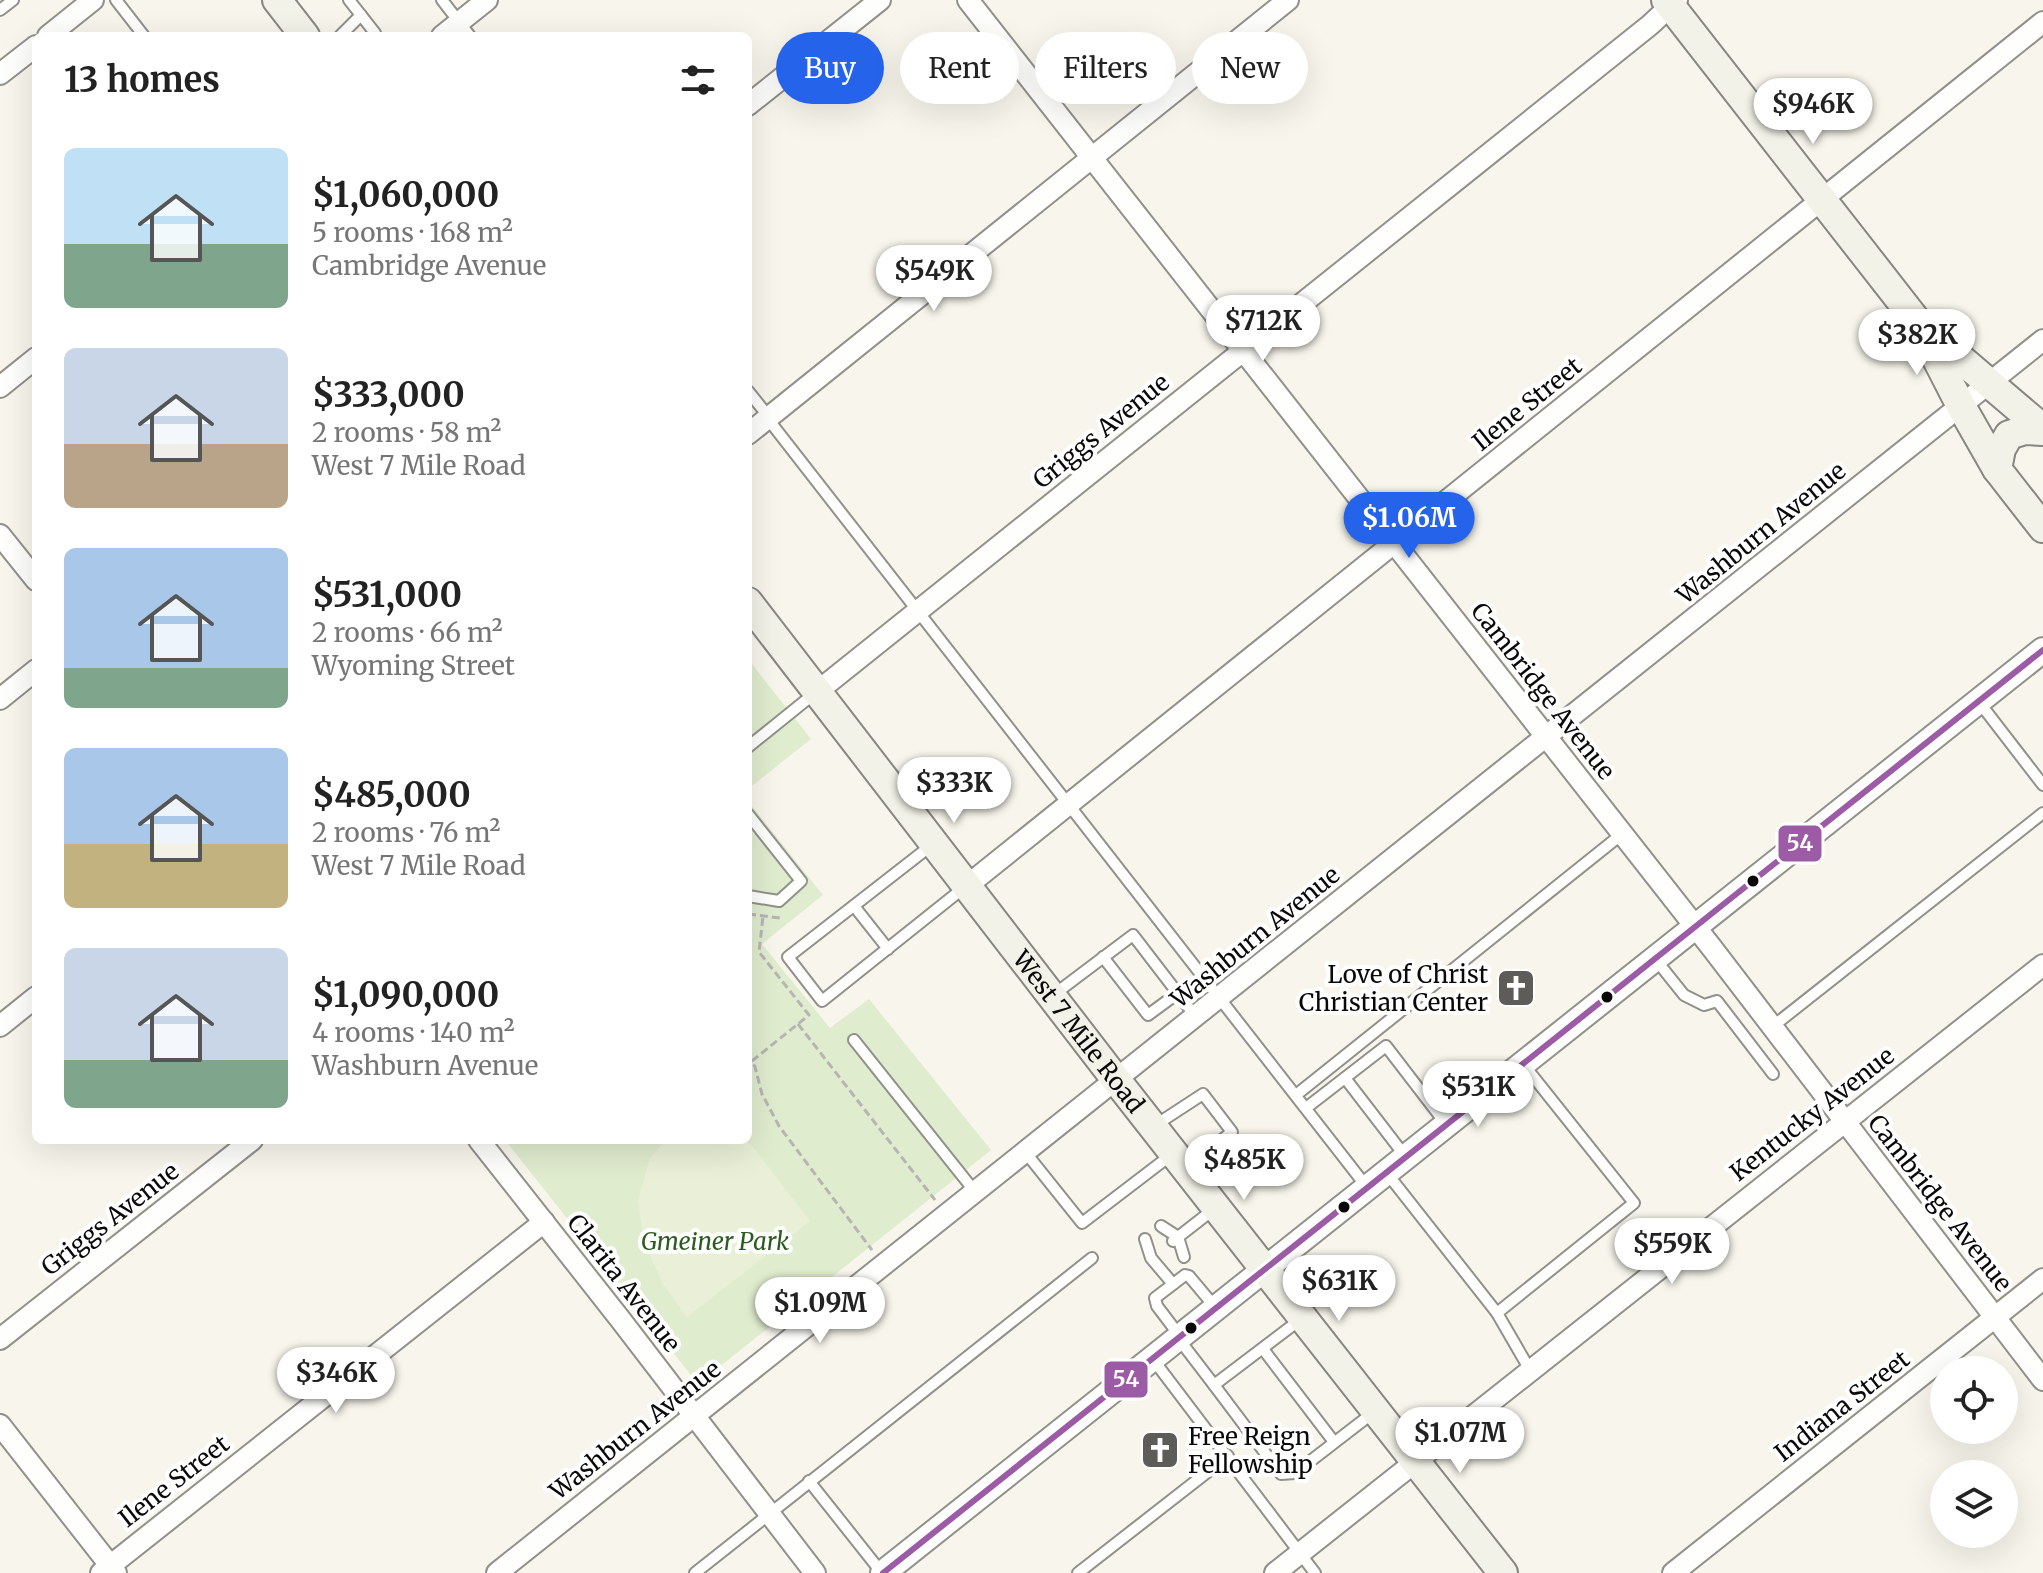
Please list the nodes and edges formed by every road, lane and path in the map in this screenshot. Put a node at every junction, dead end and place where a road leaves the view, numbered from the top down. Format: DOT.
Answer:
graph roads {
  1 [pos="13,0"];
  2 [pos="93,0"];
  3 [pos="116,0"];
  4 [pos="277,0"];
  5 [pos="349,0"];
  6 [pos="442,0"];
  7 [pos="487,0"];
  8 [pos="880,0"];
  9 [pos="968,0"];
  10 [pos="1288,0"];
  11 [pos="1671,2"];
  12 [pos="0,10"];
  13 [pos="361,15"];
  14 [pos="2043,22"];
  15 [pos="465,29"];
  16 [pos="53,32"];
  17 [pos="141,32"];
  18 [pos="302,32"];
  19 [pos="344,32"];
  20 [pos="374,32"];
  21 [pos="32,49"];
  22 [pos="0,74"];
  23 [pos="752,102"];
  24 [pos="1092,157"];
  25 [pos="1823,200"];
  26 [pos="1919,324"];
  27 [pos="2043,340"];
  28 [pos="1243,351"];
  29 [pos="32,361"];
  30 [pos="1990,382"];
  31 [pos="0,387"];
  32 [pos="752,396"];
  33 [pos="1961,406"];
  34 [pos="769,418"];
  35 [pos="2043,430"];
  36 [pos="752,431"];
  37 [pos="1997,469"];
  38 [pos="2043,528"];
  39 [pos="0,535"];
  40 [pos="1395,544"];
  41 [pos="32,575"];
  42 [pos="752,607"];
  43 [pos="918,611"];
  44 [pos="2043,650"];
  45 [pos="32,673"];
  46 [pos="818,691"];
  47 [pos="0,699"];
  48 [pos="1979,702"];
  49 [pos="1546,738"];
  50 [pos="752,744"];
  51 [pos="2043,785"];
  52 [pos="1069,804"];
  53 [pos="2043,813"];
  54 [pos="752,819"];
  55 [pos="1622,834"];
  56 [pos="935,843"];
  57 [pos="968,885"];
  58 [pos="752,897"];
  59 [pos="854,906"];
  60 [pos="752,915"];
  61 [pos="763,916"];
  62 [pos="780,918"];
  63 [pos="1696,927"];
  64 [pos="888,949"];
  65 [pos="1103,957"];
  66 [pos="1656,960"];
  67 [pos="2043,965"];
  68 [pos="1178,993"];
  69 [pos="1052,996"];
  70 [pos="1221,998"];
  71 [pos="32,1000"];
  72 [pos="1196,1017"];
  73 [pos="798,1024"];
  74 [pos="0,1026"];
  75 [pos="1772,1027"];
  76 [pos="854,1040"];
  77 [pos="752,1061"];
  78 [pos="1523,1063"];
  79 [pos="1773,1074"];
  80 [pos="1345,1078"];
  81 [pos="1117,1081"];
  82 [pos="1296,1095"];
  83 [pos="1306,1108"];
  84 [pos="1844,1121"];
  85 [pos="1446,1124"];
  86 [pos="1152,1127"];
  87 [pos="247,1144"];
  88 [pos="482,1144"];
  89 [pos="1026,1153"];
  90 [pos="1405,1156"];
  91 [pos="1179,1161"];
  92 [pos="1376,1179"];
  93 [pos="976,1193"];
  94 [pos="935,1200"];
  95 [pos="1215,1207"];
  96 [pos="544,1222"];
  97 [pos="1161,1226"];
  98 [pos="1145,1239"];
  99 [pos="1175,1239"];
  100 [pos="872,1250"];
  101 [pos="1154,1256"];
  102 [pos="1184,1257"];
  103 [pos="1092,1258"];
  104 [pos="1263,1268"];
  105 [pos="1167,1269"];
  106 [pos="2043,1279"];
  107 [pos="1173,1284"];
  108 [pos="1215,1307"];
  109 [pos="1497,1313"];
  110 [pos="1995,1317"];
  111 [pos="1302,1318"];
  112 [pos="1178,1336"];
  113 [pos="0,1339"];
  114 [pos="1263,1349"];
  115 [pos="1152,1357"];
  116 [pos="1530,1370"];
  117 [pos="2043,1380"];
  118 [pos="1214,1385"];
  119 [pos="1376,1411"];
  120 [pos="695,1416"];
  121 [pos="0,1425"];
  122 [pos="1334,1442"];
  123 [pos="1228,1456"];
  124 [pos="1416,1461"];
  125 [pos="809,1481"];
  126 [pos="770,1513"];
  127 [pos="1300,1553"];
  128 [pos="1685,1569"];
  129 [pos="109,1570"];
  130 [pos="497,1573"];
  131 [pos="695,1573"];
  132 [pos="815,1573"];
  133 [pos="882,1573"];
  134 [pos="1078,1573"];
  135 [pos="1275,1573"];
  136 [pos="1315,1573"];
  137 [pos="1503,1573"];
  1 -- 12 [label="lane"];
  2 -- 16 [label="street"];
  3 -- 17 [label="lane"];
  4 -- 18 [label="main road"];
  5 -- 13 [label="lane"];
  6 -- 15 [label="lane"];
  7 -- 15 [label="street"];
  8 -- 23 [label="street"];
  9 -- 24 [label="street, Cambridge Avenue"];
  10 -- 24 [label="street"];
  11 -- 25 [label="main road"];
  11 -- 28 [label="street, Griggs Avenue"];
  13 -- 19 [label="lane"];
  13 -- 20 [label="lane"];
  14 -- 25 [label="street, Ilene Street"];
  21 -- 22 [label="street"];
  24 -- 28 [label="street, Cambridge Avenue"];
  24 -- 34 [label="street"];
  25 -- 26 [label="main road"];
  25 -- 40 [label="street, Ilene Street"];
  26 -- 30 [label="main road"];
  26 -- 33 [label="main road"];
  27 -- 30 [label="street, Washburn Avenue"];
  28 -- 40 [label="street, Cambridge Avenue"];
  28 -- 43 [label="street, Griggs Avenue"];
  29 -- 31 [label="street"];
  30 -- 33 [label="street, Washburn Avenue"];
  30 -- 35 [label="main road"];
  32 -- 34 [label="lane"];
  33 -- 37 [label="main road"];
  33 -- 49 [label="street, Washburn Avenue"];
  34 -- 36 [label="street"];
  34 -- 43 [label="lane"];
  35 -- 37 [label="main road"];
  37 -- 38 [label="main road"];
  39 -- 41 [label="street"];
  40 -- 49 [label="street, Cambridge Avenue"];
  40 -- 52 [label="street, Ilene Street"];
  42 -- 46 [label="main road, West 7 Mile Road"];
  43 -- 46 [label="street, Griggs Avenue"];
  43 -- 52 [label="lane"];
  44 -- 48 [label="street"];
  45 -- 47 [label="street"];
  46 -- 50 [label="lane"];
  46 -- 56 [label="main road, West 7 Mile Road"];
  48 -- 51 [label="lane"];
  48 -- 63 [label="street"];
  49 -- 55 [label="street, Cambridge Avenue"];
  49 -- 70 [label="street, Washburn Avenue"];
  52 -- 57 [label="street, Ilene Street"];
  52 -- 70 [label="lane"];
  53 -- 75 [label="lane"];
  54 -- 58 [label="lane"];
  55 -- 63 [label="street, Cambridge Avenue"];
  55 -- 82 [label="lane"];
  56 -- 57 [label="main road, West 7 Mile Road"];
  56 -- 59 [label="lane"];
  57 -- 64 [label="lane"];
  57 -- 69 [label="main road, West 7 Mile Road"];
  59 -- 64 [label="lane"];
  59 -- 64 [label="lane"];
  60 -- 61 [label="path"];
  61 -- 62 [label="path"];
  61 -- 73 [label="path"];
  63 -- 66 [label="street"];
  63 -- 75 [label="street, Cambridge Avenue"];
  65 -- 68 [label="lane"];
  65 -- 68 [label="lane"];
  65 -- 69 [label="lane"];
  66 -- 78 [label="street"];
  66 -- 79 [label="lane"];
  67 -- 84 [label="street, Kentucky Avenue"];
  68 -- 72 [label="lane"];
  69 -- 81 [label="main road, West 7 Mile Road"];
  70 -- 72 [label="street, Washburn Avenue"];
  70 -- 82 [label="lane"];
  71 -- 74 [label="street"];
  72 -- 81 [label="street, Washburn Avenue"];
  73 -- 77 [label="path"];
  73 -- 94 [label="path"];
  75 -- 84 [label="street, Cambridge Avenue"];
  76 -- 93 [label="lane"];
  77 -- 100 [label="path"];
  78 -- 85 [label="street"];
  78 -- 109 [label="lane"];
  80 -- 83 [label="lane"];
  80 -- 85 [label="lane"];
  80 -- 90 [label="lane"];
  81 -- 86 [label="main road, West 7 Mile Road"];
  81 -- 89 [label="street, Washburn Avenue"];
  82 -- 83 [label="lane"];
  83 -- 92 [label="lane"];
  84 -- 110 [label="street, Cambridge Avenue"];
  84 -- 116 [label="street, Kentucky Avenue"];
  85 -- 90 [label="street"];
  86 -- 91 [label="main road, West 7 Mile Road"];
  86 -- 91 [label="lane"];
  87 -- 113 [label="street, Griggs Avenue"];
  88 -- 96 [label="street, Clarita Avenue"];
  89 -- 91 [label="lane"];
  89 -- 93 [label="street, Washburn Avenue"];
  90 -- 92 [label="street"];
  91 -- 95 [label="main road, West 7 Mile Road"];
  92 -- 104 [label="street"];
  92 -- 109 [label="lane"];
  93 -- 120 [label="street, Washburn Avenue"];
  95 -- 99 [label="lane"];
  95 -- 104 [label="main road, West 7 Mile Road"];
  96 -- 120 [label="street, Clarita Avenue"];
  96 -- 129 [label="street, Ilene Street"];
  97 -- 99 [label="lane"];
  98 -- 101 [label="lane"];
  99 -- 102 [label="lane"];
  101 -- 105 [label="lane"];
  101 -- 107 [label="lane"];
  103 -- 125 [label="lane"];
  104 -- 108 [label="street"];
  104 -- 111 [label="main road, West 7 Mile Road"];
  106 -- 110 [label="street, Indiana Street"];
  107 -- 108 [label="lane"];
  107 -- 112 [label="lane"];
  108 -- 112 [label="street"];
  109 -- 116 [label="lane"];
  110 -- 117 [label="street, Cambridge Avenue"];
  110 -- 128 [label="street, Indiana Street"];
  111 -- 114 [label="lane"];
  111 -- 119 [label="main road, West 7 Mile Road"];
  112 -- 115 [label="street"];
  112 -- 118 [label="lane"];
  114 -- 118 [label="lane"];
  114 -- 122 [label="lane"];
  115 -- 123 [label="lane"];
  115 -- 133 [label="street"];
  116 -- 124 [label="street, Kentucky Avenue"];
  118 -- 122 [label="lane"];
  119 -- 122 [label="lane"];
  119 -- 124 [label="main road, West 7 Mile Road"];
  120 -- 126 [label="street, Clarita Avenue"];
  120 -- 130 [label="street, Washburn Avenue"];
  121 -- 129 [label="street"];
  123 -- 127 [label="lane"];
  123 -- 134 [label="lane"];
  124 -- 127 [label="street, Kentucky Avenue"];
  124 -- 137 [label="main road, West 7 Mile Road"];
  125 -- 126 [label="lane"];
  125 -- 133 [label="lane"];
  126 -- 131 [label="lane"];
  126 -- 132 [label="street, Clarita Avenue"];
  127 -- 135 [label="street, Kentucky Avenue"];
  127 -- 136 [label="lane"];
}
